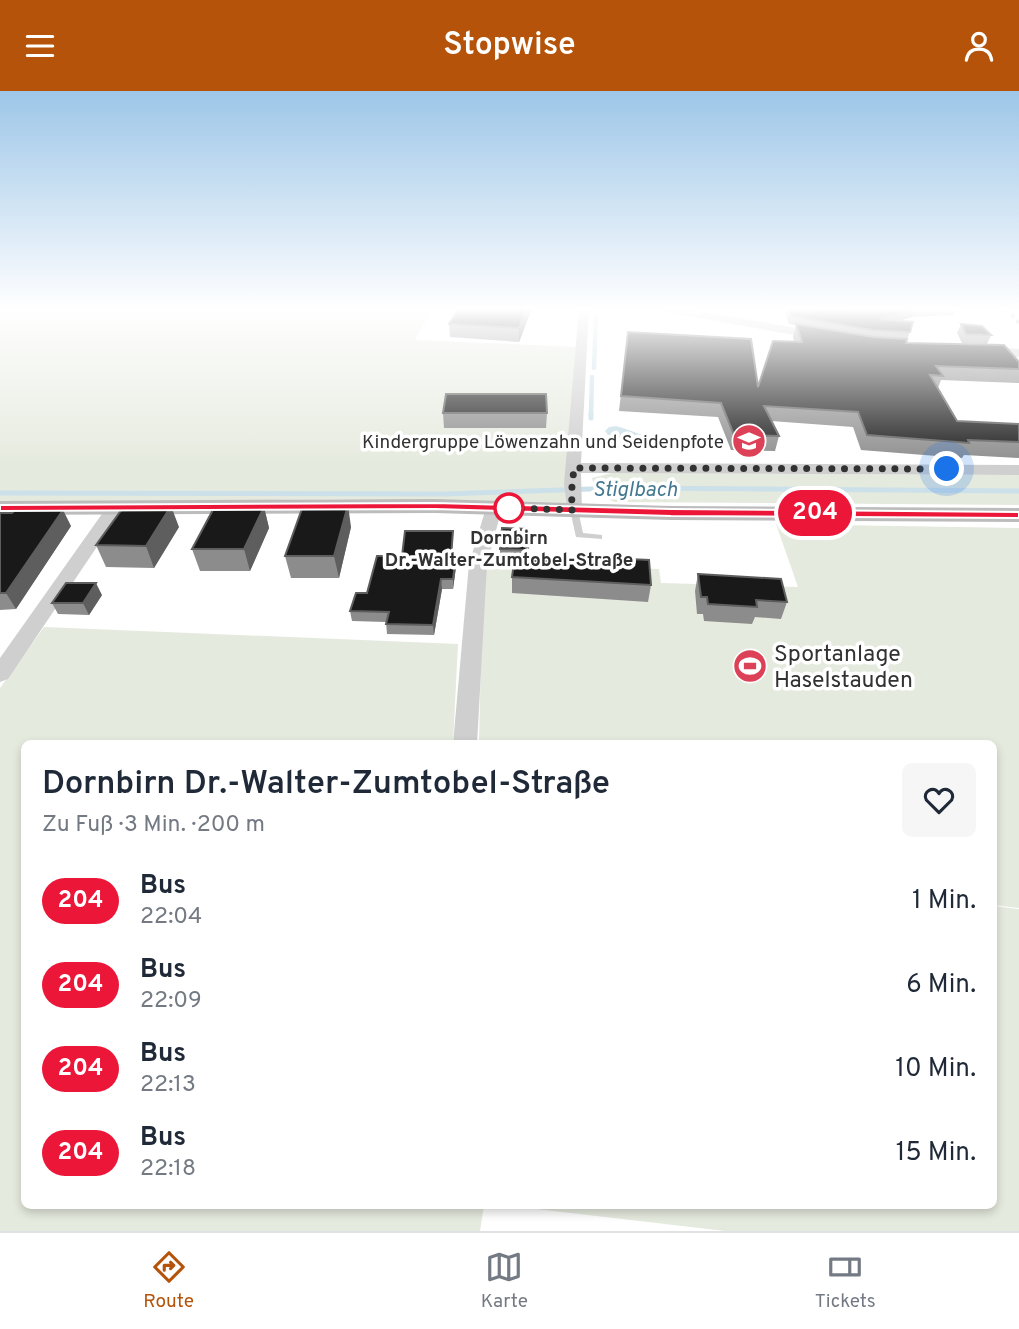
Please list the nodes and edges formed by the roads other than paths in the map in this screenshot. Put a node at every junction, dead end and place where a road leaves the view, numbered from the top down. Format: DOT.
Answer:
graph roads {
  1 [pos="581,361"];
  2 [pos="1019,470"];
  3 [pos="573,489"];
  4 [pos="0,508"];
  5 [pos="115,508"];
  6 [pos="494,508"];
  7 [pos="1019,515"];
  8 [pos="599,537"];
  9 [pos="10,644"];
  10 [pos="0,674"];
  11 [pos="465,740"];
  1 -- 3 [label="street"];
  2 -- 3 [label="street"];
  3 -- 6 [label="main road"];
  3 -- 7 [label="main road"];
  3 -- 8 [label="lane"];
  4 -- 5 [label="main road"];
  5 -- 6 [label="main road"];
  5 -- 9 [label="street"];
  6 -- 11 [label="street"];
  9 -- 10 [label="street"];
}
